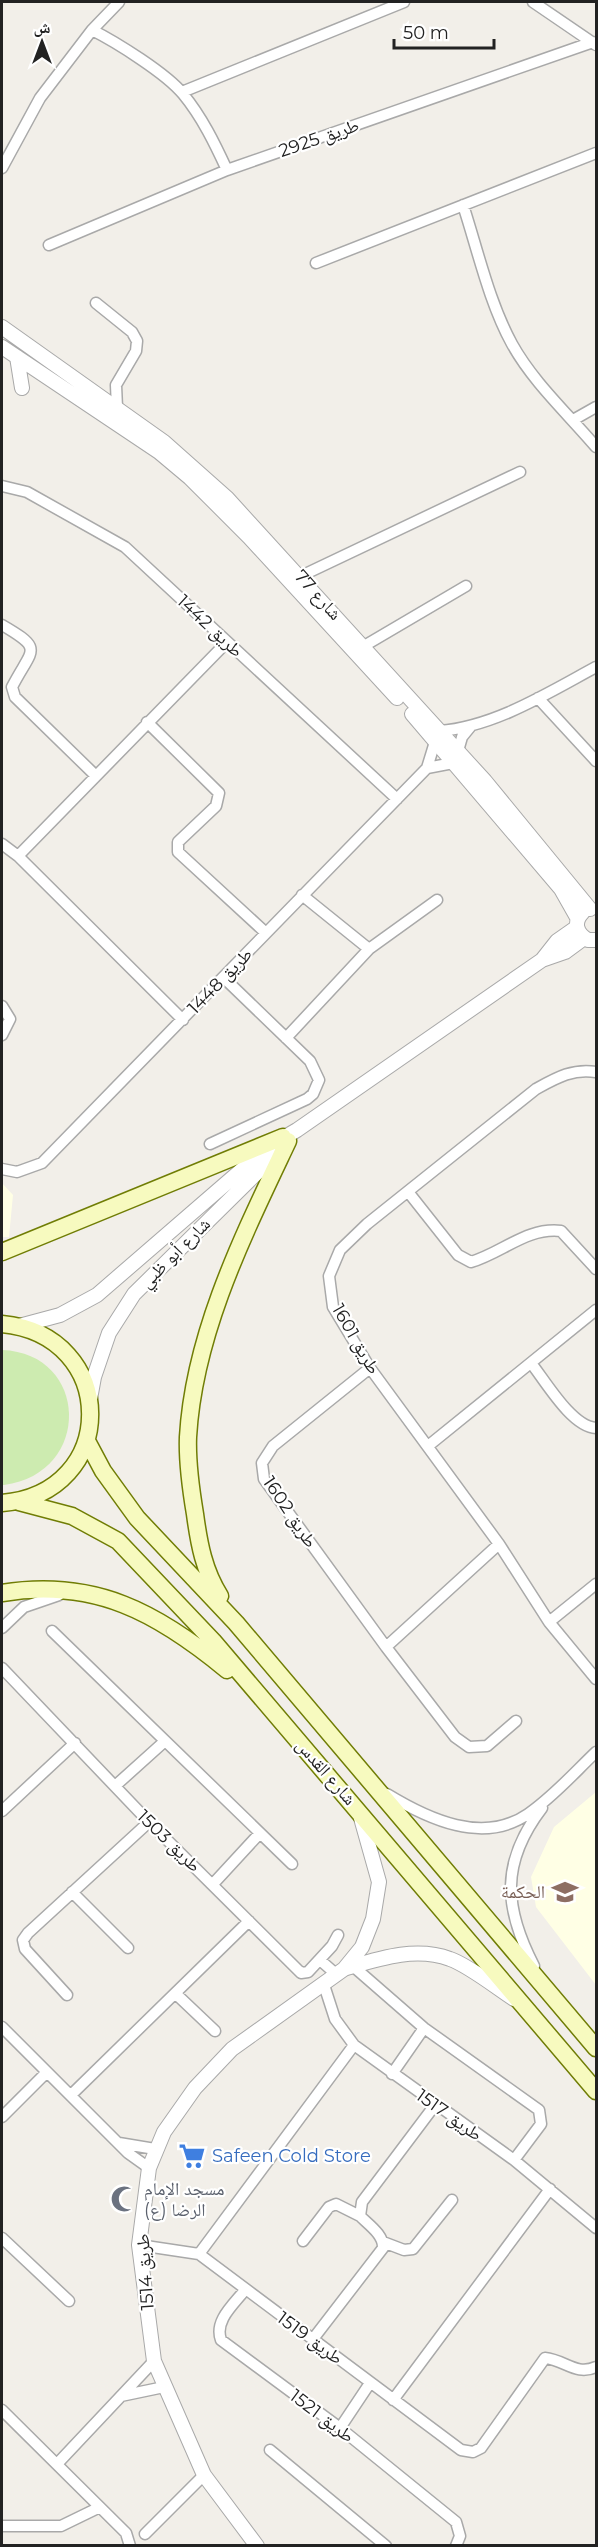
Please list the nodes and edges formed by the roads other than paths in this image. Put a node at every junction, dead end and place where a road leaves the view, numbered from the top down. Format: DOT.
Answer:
graph roads {
  1 [pos="119,2"];
  2 [pos="404,2"];
  3 [pos="533,2"];
  4 [pos="92,30"];
  5 [pos="595,43"];
  6 [pos="182,92"];
  7 [pos="597,153"];
  8 [pos="2,168"];
  9 [pos="227,170"];
  10 [pos="463,205"];
  11 [pos="49,245"];
  12 [pos="316,263"];
  13 [pos="96,303"];
  14 [pos="2,327"];
  15 [pos="2,347"];
  16 [pos="17,357"];
  17 [pos="116,385"];
  18 [pos="22,388"];
  19 [pos="93,391"];
  20 [pos="597,407"];
  21 [pos="117,408"];
  22 [pos="573,420"];
  23 [pos="597,447"];
  24 [pos="520,472"];
  25 [pos="2,486"];
  26 [pos="301,576"];
  27 [pos="465,586"];
  28 [pos="2,625"];
  29 [pos="227,642"];
  30 [pos="364,646"];
  31 [pos="597,667"];
  32 [pos="538,698"];
  33 [pos="147,722"];
  34 [pos="472,726"];
  35 [pos="437,737"];
  36 [pos="455,757"];
  37 [pos="597,761"];
  38 [pos="427,768"];
  39 [pos="96,776"];
  40 [pos="397,799"];
  41 [pos="2,844"];
  42 [pos="18,856"];
  43 [pos="302,895"];
  44 [pos="437,900"];
  45 [pos="593,909"];
  46 [pos="266,933"];
  47 [pos="587,935"];
  48 [pos="369,949"];
  49 [pos="224,978"];
  50 [pos="2,1006"];
  51 [pos="183,1020"];
  52 [pos="2,1035"];
  53 [pos="286,1038"];
  54 [pos="597,1072"];
  55 [pos="290,1136"];
  56 [pos="210,1144"];
  57 [pos="2,1169"];
  58 [pos="409,1193"];
  59 [pos="2,1252"];
  60 [pos="597,1269"];
  61 [pos="597,1310"];
  62 [pos="2,1324"];
  63 [pos="19,1326"];
  64 [pos="531,1363"];
  65 [pos="370,1368"];
  66 [pos="90,1399"];
  67 [pos="597,1428"];
  68 [pos="87,1442"];
  69 [pos="428,1446"];
  70 [pos="19,1502"];
  71 [pos="2,1503"];
  72 [pos="499,1544"];
  73 [pos="597,1584"];
  74 [pos="72,1592"];
  75 [pos="2,1593"];
  76 [pos="549,1622"];
  77 [pos="236,1623"];
  78 [pos="2,1628"];
  79 [pos="52,1632"];
  80 [pos="386,1647"];
  81 [pos="2,1668"];
  82 [pos="597,1679"];
  83 [pos="264,1700"];
  84 [pos="516,1721"];
  85 [pos="165,1741"];
  86 [pos="75,1743"];
  87 [pos="597,1752"];
  88 [pos="115,1786"];
  89 [pos="379,1789"];
  90 [pos="557,1789"];
  91 [pos="357,1808"];
  92 [pos="2,1810"];
  93 [pos="149,1822"];
  94 [pos="260,1833"];
  95 [pos="292,1864"];
  96 [pos="213,1884"];
  97 [pos="72,1892"];
  98 [pos="249,1921"];
  99 [pos="338,1935"];
  100 [pos="128,1948"];
  101 [pos="320,1960"];
  102 [pos="345,1970"];
  103 [pos="324,1985"];
  104 [pos="544,1986"];
  105 [pos="176,1994"];
  106 [pos="67,1995"];
  107 [pos="524,2005"];
  108 [pos="2,2027"];
  109 [pos="424,2028"];
  110 [pos="215,2031"];
  111 [pos="354,2045"];
  112 [pos="597,2048"];
  113 [pos="47,2072"];
  114 [pos="392,2074"];
  115 [pos="597,2091"];
  116 [pos="71,2095"];
  117 [pos="435,2105"];
  118 [pos="2,2117"];
  119 [pos="119,2143"];
  120 [pos="155,2149"];
  121 [pos="514,2160"];
  122 [pos="149,2168"];
  123 [pos="550,2189"];
  124 [pos="452,2200"];
  125 [pos="360,2216"];
  126 [pos="597,2228"];
  127 [pos="2,2238"];
  128 [pos="303,2241"];
  129 [pos="383,2242"];
  130 [pos="139,2245"];
  131 [pos="199,2254"];
  132 [pos="245,2290"];
  133 [pos="69,2301"];
  134 [pos="314,2339"];
  135 [pos="154,2361"];
  136 [pos="597,2367"];
  137 [pos="370,2383"];
  138 [pos="164,2387"];
  139 [pos="121,2396"];
  140 [pos="393,2400"];
  141 [pos="2,2410"];
  142 [pos="340,2428"];
  143 [pos="270,2450"];
  144 [pos="57,2464"];
  145 [pos="204,2475"];
  146 [pos="98,2508"];
  147 [pos="2,2526"];
  148 [pos="245,2528"];
  149 [pos="145,2534"];
  150 [pos="458,2541"];
  151 [pos="130,2546"];
  152 [pos="257,2546"];
  153 [pos="265,2546"];
  154 [pos="386,2546"];
  1 -- 4 [label="street"];
  2 -- 6 [label="street"];
  3 -- 5 [label="street"];
  4 -- 6 [label="street"];
  4 -- 8 [label="street"];
  5 -- 9 [label="street, طريق 2925"];
  6 -- 9 [label="street"];
  7 -- 10 [label="street"];
  9 -- 11 [label="street, طريق 2925"];
  10 -- 12 [label="street"];
  10 -- 22 [label="street"];
  13 -- 17 [label="street"];
  14 -- 19 [label="street, شارع 77"];
  15 -- 16 [label="street, شارع 77"];
  16 -- 18 [label="street"];
  16 -- 35 [label="street, شارع 77"];
  17 -- 19 [label="street"];
  17 -- 21 [label="street"];
  19 -- 21 [label="street, شارع 77"];
  20 -- 22 [label="street"];
  21 -- 26 [label="street, شارع 77"];
  22 -- 23 [label="street"];
  24 -- 26 [label="street"];
  25 -- 29 [label="street, طريق 1442"];
  26 -- 30 [label="street, شارع 77"];
  27 -- 30 [label="street"];
  28 -- 39 [label="street"];
  29 -- 33 [label="street"];
  29 -- 40 [label="street, طريق 1442"];
  30 -- 35 [label="street, شارع 77"];
  31 -- 32 [label="street"];
  32 -- 34 [label="street"];
  32 -- 37 [label="street"];
  33 -- 39 [label="street"];
  33 -- 46 [label="street"];
  34 -- 35 [label="street"];
  34 -- 36 [label="street"];
  35 -- 36 [label="street, شارع 77"];
  35 -- 38 [label="street, طريق 1448"];
  36 -- 38 [label="street"];
  36 -- 45 [label="street, شارع 77"];
  36 -- 47 [label="street, شارع 77"];
  38 -- 40 [label="street, طريق 1448"];
  39 -- 42 [label="street"];
  40 -- 43 [label="street, طريق 1448"];
  41 -- 42 [label="street"];
  42 -- 51 [label="street"];
  43 -- 46 [label="street, طريق 1448"];
  43 -- 48 [label="street"];
  44 -- 48 [label="street"];
  45 -- 47 [label="street, شارع أبو ظبي"];
  46 -- 49 [label="street, طريق 1448"];
  47 -- 55 [label="street, شارع أبو ظبي"];
  48 -- 53 [label="street"];
  49 -- 51 [label="street, طريق 1448"];
  49 -- 53 [label="street"];
  50 -- 52 [label="street"];
  51 -- 57 [label="street, طريق 1448"];
  53 -- 56 [label="street"];
  54 -- 58 [label="street, طريق 1601"];
  55 -- 59 [label="main road"];
  55 -- 63 [label="street, شارع أبو ظبي"];
  55 -- 66 [label="street, شارع أبو ظبي"];
  55 -- 77 [label="main road"];
  58 -- 60 [label="street"];
  58 -- 65 [label="street, طريق 1601"];
  61 -- 64 [label="street"];
  62 -- 63 [label="main road"];
  63 -- 66 [label="main road"];
  64 -- 67 [label="street"];
  64 -- 69 [label="street"];
  65 -- 69 [label="street, طريق 1601"];
  65 -- 80 [label="street, طريق 1602"];
  66 -- 68 [label="main road"];
  68 -- 70 [label="main road"];
  68 -- 77 [label="main road, شارع القدس"];
  69 -- 72 [label="street, طريق 1601"];
  70 -- 71 [label="main road"];
  70 -- 83 [label="main road, شارع القدس"];
  72 -- 76 [label="street, طريق 1601"];
  72 -- 80 [label="street"];
  73 -- 76 [label="street"];
  74 -- 75 [label="main road"];
  74 -- 78 [label="street"];
  74 -- 83 [label="main road"];
  76 -- 82 [label="street, طريق 1601"];
  77 -- 89 [label="main road, شارع القدس"];
  79 -- 85 [label="street"];
  80 -- 84 [label="street, طريق 1602"];
  81 -- 86 [label="street, طريق 1503"];
  83 -- 91 [label="main road, شارع القدس"];
  85 -- 88 [label="street"];
  85 -- 94 [label="street"];
  86 -- 88 [label="street, طريق 1503"];
  86 -- 92 [label="street"];
  87 -- 90 [label="street"];
  88 -- 93 [label="street, طريق 1503"];
  89 -- 90 [label="street"];
  89 -- 104 [label="main road, شارع القدس"];
  90 -- 104 [label="street"];
  91 -- 102 [label="street, طريق 1514"];
  91 -- 107 [label="main road, شارع القدس"];
  93 -- 96 [label="street, طريق 1503"];
  93 -- 97 [label="street"];
  94 -- 95 [label="street"];
  94 -- 96 [label="street"];
  96 -- 98 [label="street, طريق 1503"];
  97 -- 100 [label="street"];
  97 -- 106 [label="street"];
  98 -- 101 [label="street, طريق 1503"];
  98 -- 105 [label="street"];
  99 -- 101 [label="street"];
  101 -- 102 [label="street"];
  102 -- 103 [label="street, طريق 1514"];
  102 -- 107 [label="street, طريق 1514"];
  102 -- 109 [label="street"];
  103 -- 111 [label="street, طريق 1517"];
  103 -- 120 [label="street, طريق 1514"];
  104 -- 112 [label="main road, شارع القدس"];
  105 -- 110 [label="street"];
  105 -- 116 [label="street"];
  107 -- 115 [label="main road, شارع القدس"];
  108 -- 113 [label="street"];
  109 -- 114 [label="street"];
  109 -- 121 [label="street"];
  111 -- 114 [label="street, طريق 1517"];
  111 -- 131 [label="street"];
  113 -- 116 [label="street"];
  113 -- 118 [label="street"];
  114 -- 117 [label="street, طريق 1517"];
  116 -- 119 [label="street"];
  117 -- 121 [label="street, طريق 1517"];
  117 -- 125 [label="street"];
  119 -- 120 [label="street"];
  119 -- 122 [label="street"];
  120 -- 122 [label="street, طريق 1514"];
  121 -- 123 [label="street, طريق 1517"];
  122 -- 130 [label="street, طريق 1514"];
  123 -- 126 [label="street, طريق 1517"];
  123 -- 140 [label="street"];
  124 -- 129 [label="street"];
  125 -- 128 [label="street"];
  125 -- 129 [label="street"];
  127 -- 133 [label="street"];
  129 -- 134 [label="street"];
  130 -- 131 [label="street, طريق 1519"];
  130 -- 135 [label="street, طريق 1514"];
  131 -- 132 [label="street, طريق 1519"];
  132 -- 134 [label="street, طريق 1519"];
  132 -- 142 [label="street, طريق 1521"];
  134 -- 137 [label="street, طريق 1519"];
  135 -- 138 [label="street, طريق 1514"];
  135 -- 139 [label="street"];
  136 -- 140 [label="street, طريق 1519"];
  137 -- 140 [label="street, طريق 1519"];
  137 -- 142 [label="street"];
  138 -- 139 [label="street"];
  138 -- 145 [label="street, طريق 1514"];
  139 -- 144 [label="street"];
  141 -- 144 [label="street"];
  142 -- 150 [label="street, طريق 1521"];
  143 -- 154 [label="street"];
  144 -- 146 [label="street"];
  145 -- 148 [label="street, طريق 1514"];
  145 -- 149 [label="street"];
  146 -- 147 [label="street"];
  146 -- 151 [label="street"];
  148 -- 152 [label="street, طريق 1514"];
  148 -- 153 [label="street, طريق 1514"];
}
